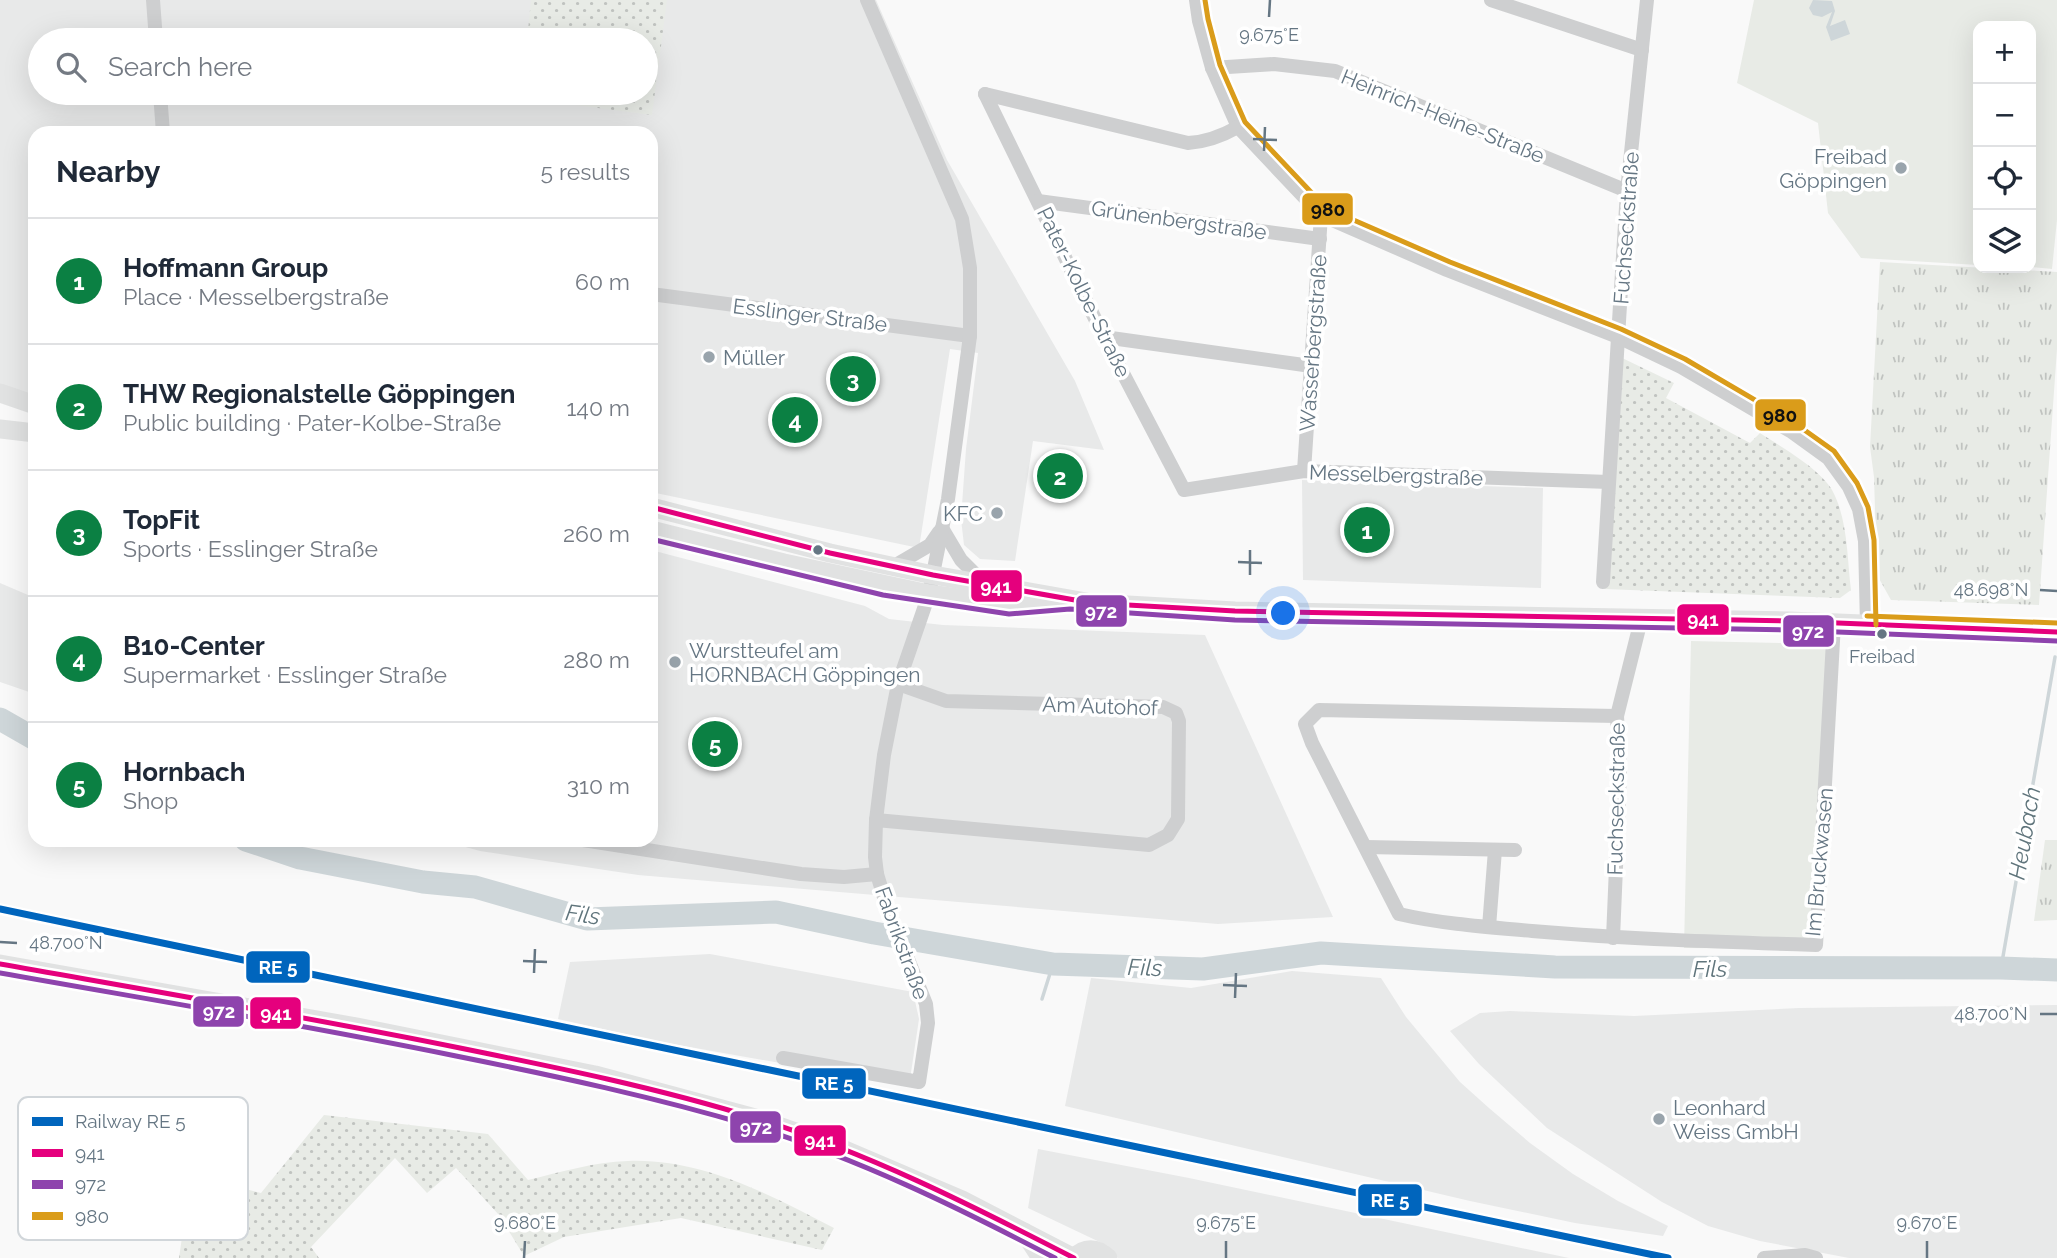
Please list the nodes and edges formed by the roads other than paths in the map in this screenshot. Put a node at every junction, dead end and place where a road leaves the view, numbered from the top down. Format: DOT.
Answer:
graph roads {
  1 [pos="153,0"];
  2 [pos="867,0"];
  3 [pos="1196,0"];
  4 [pos="1491,0"];
  5 [pos="1647,0"];
  6 [pos="155,28"];
  7 [pos="1642,50"];
  8 [pos="1212,68"];
  9 [pos="161,105"];
  10 [pos="162,126"];
  11 [pos="1238,127"];
  12 [pos="1627,191"];
  13 [pos="1038,201"];
  14 [pos="1321,215"];
  15 [pos="1320,239"];
  16 [pos="658,295"];
  17 [pos="970,336"];
  18 [pos="1104,337"];
  19 [pos="1618,337"];
  20 [pos="1311,366"];
  21 [pos="0,393"];
  22 [pos="28,403"];
  23 [pos="0,408"];
  24 [pos="28,410"];
  25 [pos="0,429"];
  26 [pos="28,432"];
  27 [pos="1304,471"];
  28 [pos="1609,482"];
  29 [pos="1184,490"];
  30 [pos="658,509"];
  31 [pos="942,528"];
  32 [pos="658,532"];
  33 [pos="894,566"];
  34 [pos="933,575"];
  35 [pos="1603,582"];
  36 [pos="983,583"];
  37 [pos="929,594"];
  38 [pos="1070,600"];
  39 [pos="1641,620"];
  40 [pos="1835,623"];
  41 [pos="1867,625"];
  42 [pos="2057,632"];
  43 [pos="898,684"];
  44 [pos="1617,716"];
  45 [pos="876,820"];
  46 [pos="628,847"];
  47 [pos="1366,847"];
  48 [pos="1495,849"];
  49 [pos="1515,850"];
  50 [pos="877,874"];
  51 [pos="1489,928"];
  52 [pos="1613,938"];
  53 [pos="0,964"];
  54 [pos="782,1058"];
  55 [pos="1021,1229"];
  56 [pos="1041,1258"];
  57 [pos="1074,1258"];
  58 [pos="1108,1258"];
  59 [pos="1764,1258"];
  60 [pos="1816,1258"];
  1 -- 6 [label="street"];
  2 -- 17 [label="street"];
  3 -- 8 [label="street"];
  4 -- 7 [label="street"];
  5 -- 7 [label="street, Fuchseckstraße"];
  7 -- 12 [label="street, Fuchseckstraße"];
  8 -- 11 [label="street"];
  8 -- 12 [label="street, Heinrich-Heine-Straße"];
  9 -- 10 [label="street"];
  11 -- 13 [label="street, Pater-Kolbe-Straße"];
  11 -- 14 [label="street"];
  12 -- 19 [label="street, Fuchseckstraße"];
  13 -- 15 [label="street, Grünenbergstraße"];
  13 -- 18 [label="street, Pater-Kolbe-Straße"];
  14 -- 15 [label="street, Wasserbergstraße"];
  14 -- 19 [label="street"];
  15 -- 20 [label="street, Wasserbergstraße"];
  16 -- 17 [label="street, Esslinger Straße"];
  17 -- 31 [label="street"];
  18 -- 20 [label="street"];
  18 -- 29 [label="street, Pater-Kolbe-Straße"];
  19 -- 28 [label="street, Fuchseckstraße"];
  19 -- 41 [label="street"];
  20 -- 27 [label="street, Wasserbergstraße"];
  21 -- 22 [label="main road"];
  23 -- 24 [label="main road"];
  25 -- 26 [label="main road"];
  27 -- 28 [label="street, Messelbergstraße"];
  27 -- 29 [label="street, Messelbergstraße"];
  28 -- 35 [label="street, Fuchseckstraße"];
  30 -- 33 [label="main road"];
  31 -- 33 [label="street"];
  31 -- 34 [label="street"];
  31 -- 36 [label="street"];
  32 -- 37 [label="main road"];
  33 -- 34 [label="main road"];
  34 -- 36 [label="main road"];
  34 -- 37 [label="street"];
  36 -- 38 [label="main road"];
  37 -- 38 [label="main road"];
  37 -- 43 [label="street"];
  38 -- 39 [label="main road"];
  39 -- 40 [label="main road"];
  39 -- 44 [label="street, Fuchseckstraße"];
  40 -- 41 [label="main road"];
  40 -- 52 [label="street, Im Bruckwasen"];
  41 -- 42 [label="main road"];
  43 -- 45 [label="street"];
  43 -- 45 [label="street, Am Autohof"];
  44 -- 47 [label="street, Im Bruckwasen"];
  44 -- 52 [label="street, Fuchseckstraße"];
  45 -- 50 [label="street"];
  46 -- 50 [label="street"];
  47 -- 48 [label="street"];
  47 -- 51 [label="street, Im Bruckwasen"];
  48 -- 49 [label="street"];
  48 -- 51 [label="street"];
  50 -- 54 [label="street, Fabrikstraße"];
  51 -- 52 [label="street, Im Bruckwasen"];
  53 -- 55 [label="main road"];
  55 -- 56 [label="main road"];
  55 -- 57 [label="main road"];
  57 -- 58 [label="main road"];
  59 -- 60 [label="street"];
}
